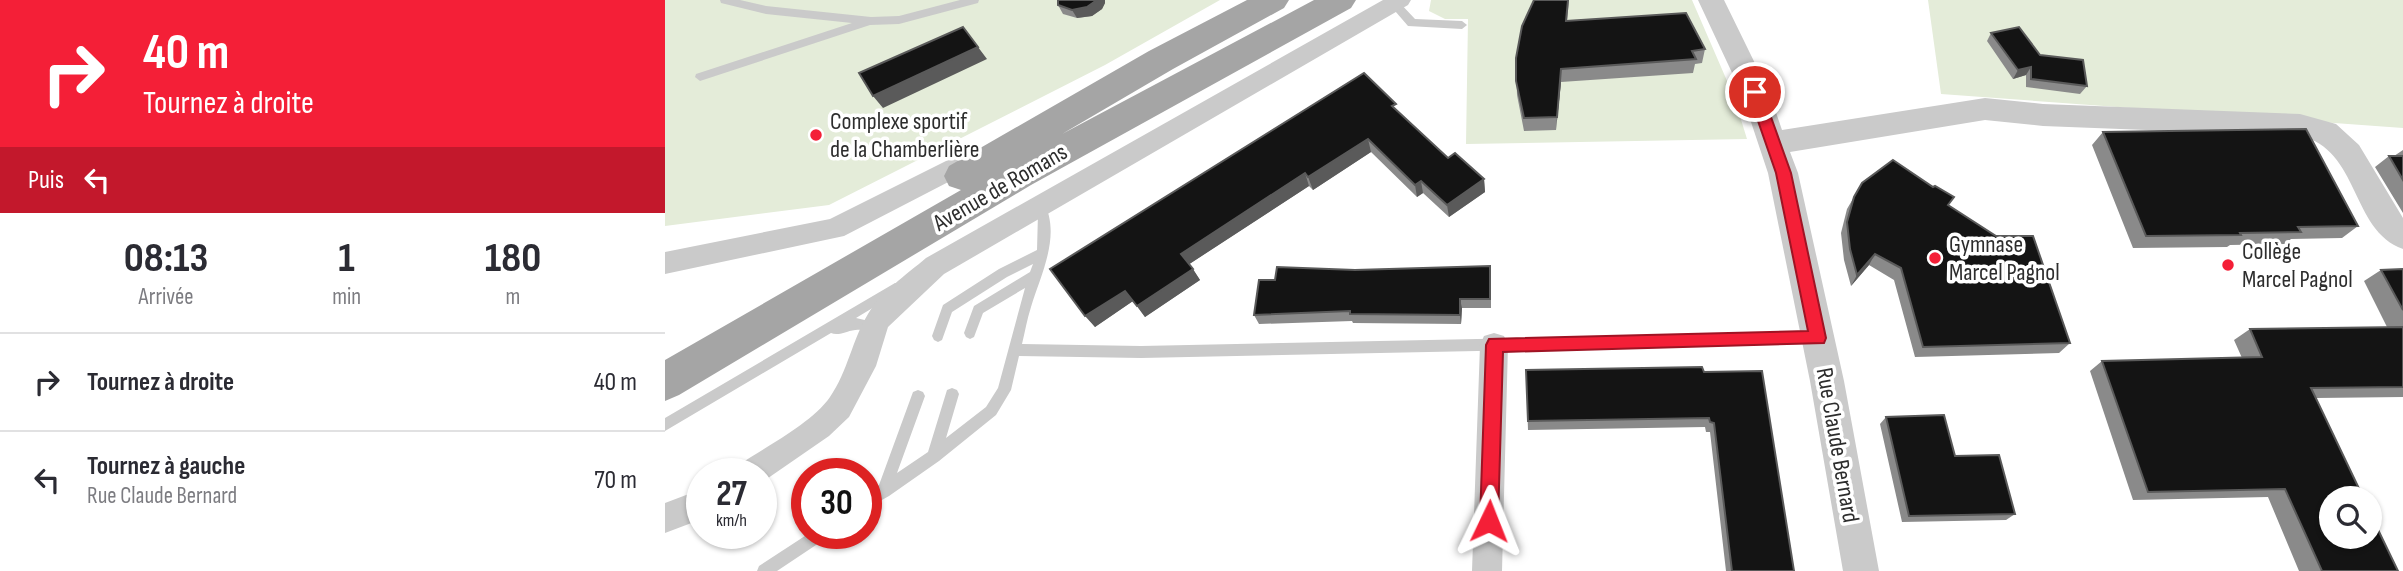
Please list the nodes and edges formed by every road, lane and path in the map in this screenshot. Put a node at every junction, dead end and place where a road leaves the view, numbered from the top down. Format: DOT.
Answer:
graph roads {
  1 [pos="725,0"];
  2 [pos="974,0"];
  3 [pos="1273,0"];
  4 [pos="1340,0"];
  5 [pos="1711,0"];
  6 [pos="1397,2"];
  7 [pos="871,21"];
  8 [pos="1462,25"];
  9 [pos="1161,60"];
  10 [pos="701,77"];
  11 [pos="1774,143"];
  12 [pos="1039,204"];
  13 [pos="2403,236"];
  14 [pos="1043,253"];
  15 [pos="665,263"];
  16 [pos="935,266"];
  17 [pos="1034,276"];
  18 [pos="970,333"];
  19 [pos="871,334"];
  20 [pos="814,335"];
  21 [pos="938,336"];
  22 [pos="1818,338"];
  23 [pos="1495,345"];
  24 [pos="1014,350"];
  25 [pos="665,352"];
  26 [pos="665,382"];
  27 [pos="952,394"];
  28 [pos="918,396"];
  29 [pos="665,425"];
  30 [pos="934,456"];
  31 [pos="773,458"];
  32 [pos="883,491"];
  33 [pos="686,510"];
  34 [pos="665,518"];
  35 [pos="797,549"];
  36 [pos="764,571"];
  37 [pos="1487,571"];
  38 [pos="1861,571"];
  1 -- 7 [label="lane"];
  2 -- 7 [label="lane"];
  3 -- 9 [label="main road, Avenue de Romans"];
  4 -- 26 [label="main road, Avenue de Romans"];
  5 -- 11 [label="street, Rue Claude Bernard"];
  6 -- 8 [label="lane"];
  6 -- 12 [label="street"];
  7 -- 10 [label="lane"];
  9 -- 15 [label="street"];
  9 -- 25 [label="main road, Avenue de Romans"];
  11 -- 13 [label="street"];
  11 -- 22 [label="street, Rue Claude Bernard"];
  12 -- 14 [label="lane"];
  12 -- 16 [label="street"];
  14 -- 17 [label="lane"];
  14 -- 21 [label="lane"];
  16 -- 19 [label="street"];
  16 -- 20 [label="lane"];
  17 -- 18 [label="lane"];
  17 -- 24 [label="lane"];
  19 -- 20 [label="lane"];
  19 -- 31 [label="street"];
  20 -- 29 [label="lane"];
  22 -- 23 [label="lane"];
  22 -- 38 [label="street, Rue Claude Bernard"];
  23 -- 24 [label="lane"];
  23 -- 37 [label="street"];
  24 -- 30 [label="lane"];
  27 -- 30 [label="lane"];
  28 -- 32 [label="lane"];
  30 -- 32 [label="lane"];
  33 -- 34 [label="street"];
  35 -- 36 [label="lane"];
}
